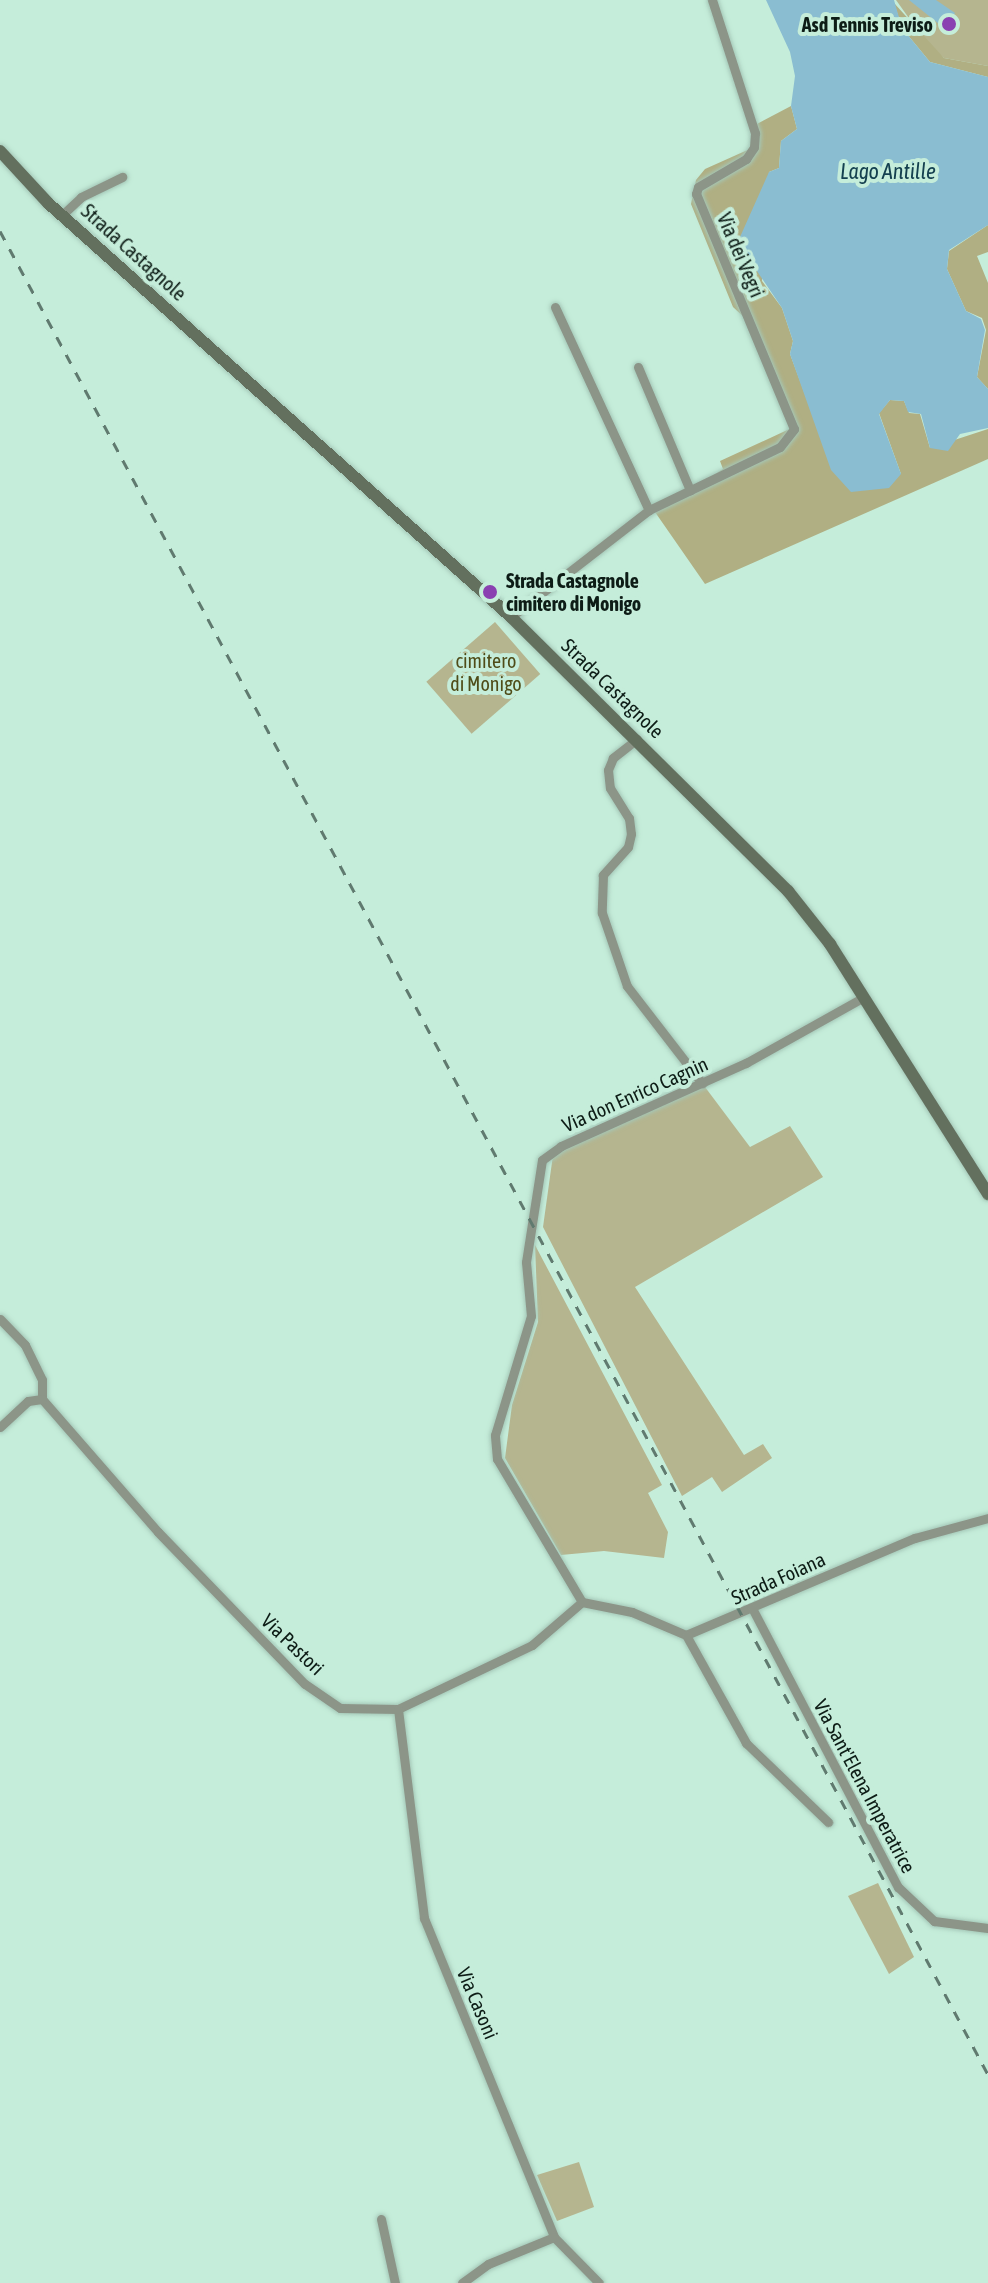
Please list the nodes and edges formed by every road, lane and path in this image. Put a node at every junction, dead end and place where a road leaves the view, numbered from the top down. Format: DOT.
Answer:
graph roads {
  1 [pos="712,0"];
  2 [pos="0,151"];
  3 [pos="122,177"];
  4 [pos="62,215"];
  5 [pos="555,307"];
  6 [pos="638,367"];
  7 [pos="690,490"];
  8 [pos="649,510"];
  9 [pos="511,617"];
  10 [pos="637,739"];
  11 [pos="864,997"];
  12 [pos="702,1083"];
  13 [pos="988,1194"];
  14 [pos="0,1319"];
  15 [pos="42,1399"];
  16 [pos="0,1427"];
  17 [pos="988,1518"];
  18 [pos="582,1602"];
  19 [pos="752,1608"];
  20 [pos="686,1635"];
  21 [pos="398,1709"];
  22 [pos="828,1822"];
  23 [pos="988,1928"];
  24 [pos="381,2219"];
  25 [pos="554,2237"];
  26 [pos="395,2283"];
  27 [pos="462,2283"];
  28 [pos="599,2283"];
  1 -- 7 [label="street, Via dei Vegri"];
  2 -- 4 [label="main road, Strada Castagnole"];
  3 -- 4 [label="street, Strada Castagnole"];
  4 -- 9 [label="main road, Strada Castagnole"];
  5 -- 8 [label="street"];
  6 -- 7 [label="street"];
  7 -- 8 [label="street, Via dei Vegri"];
  8 -- 9 [label="street, Via dei Vegri"];
  9 -- 10 [label="main road, Strada Castagnole"];
  10 -- 11 [label="main road, Strada Castagnole"];
  10 -- 12 [label="street"];
  11 -- 12 [label="street, Via don Enrico Cagnin"];
  11 -- 13 [label="main road, Strada Castagnole"];
  12 -- 18 [label="street, Via don Enrico Cagnin"];
  14 -- 15 [label="street"];
  15 -- 16 [label="street"];
  15 -- 21 [label="street, Via Pastori"];
  17 -- 19 [label="street, Strada Foiana"];
  18 -- 20 [label="street"];
  18 -- 21 [label="street, Via Pastori"];
  19 -- 20 [label="street, Strada Foiana"];
  19 -- 23 [label="street, Via Sant'Elena Imperatrice"];
  20 -- 22 [label="street"];
  21 -- 25 [label="street, Via Casoni"];
  24 -- 26 [label="street"];
  25 -- 27 [label="street"];
  25 -- 28 [label="street, Via Casoni"];
}
